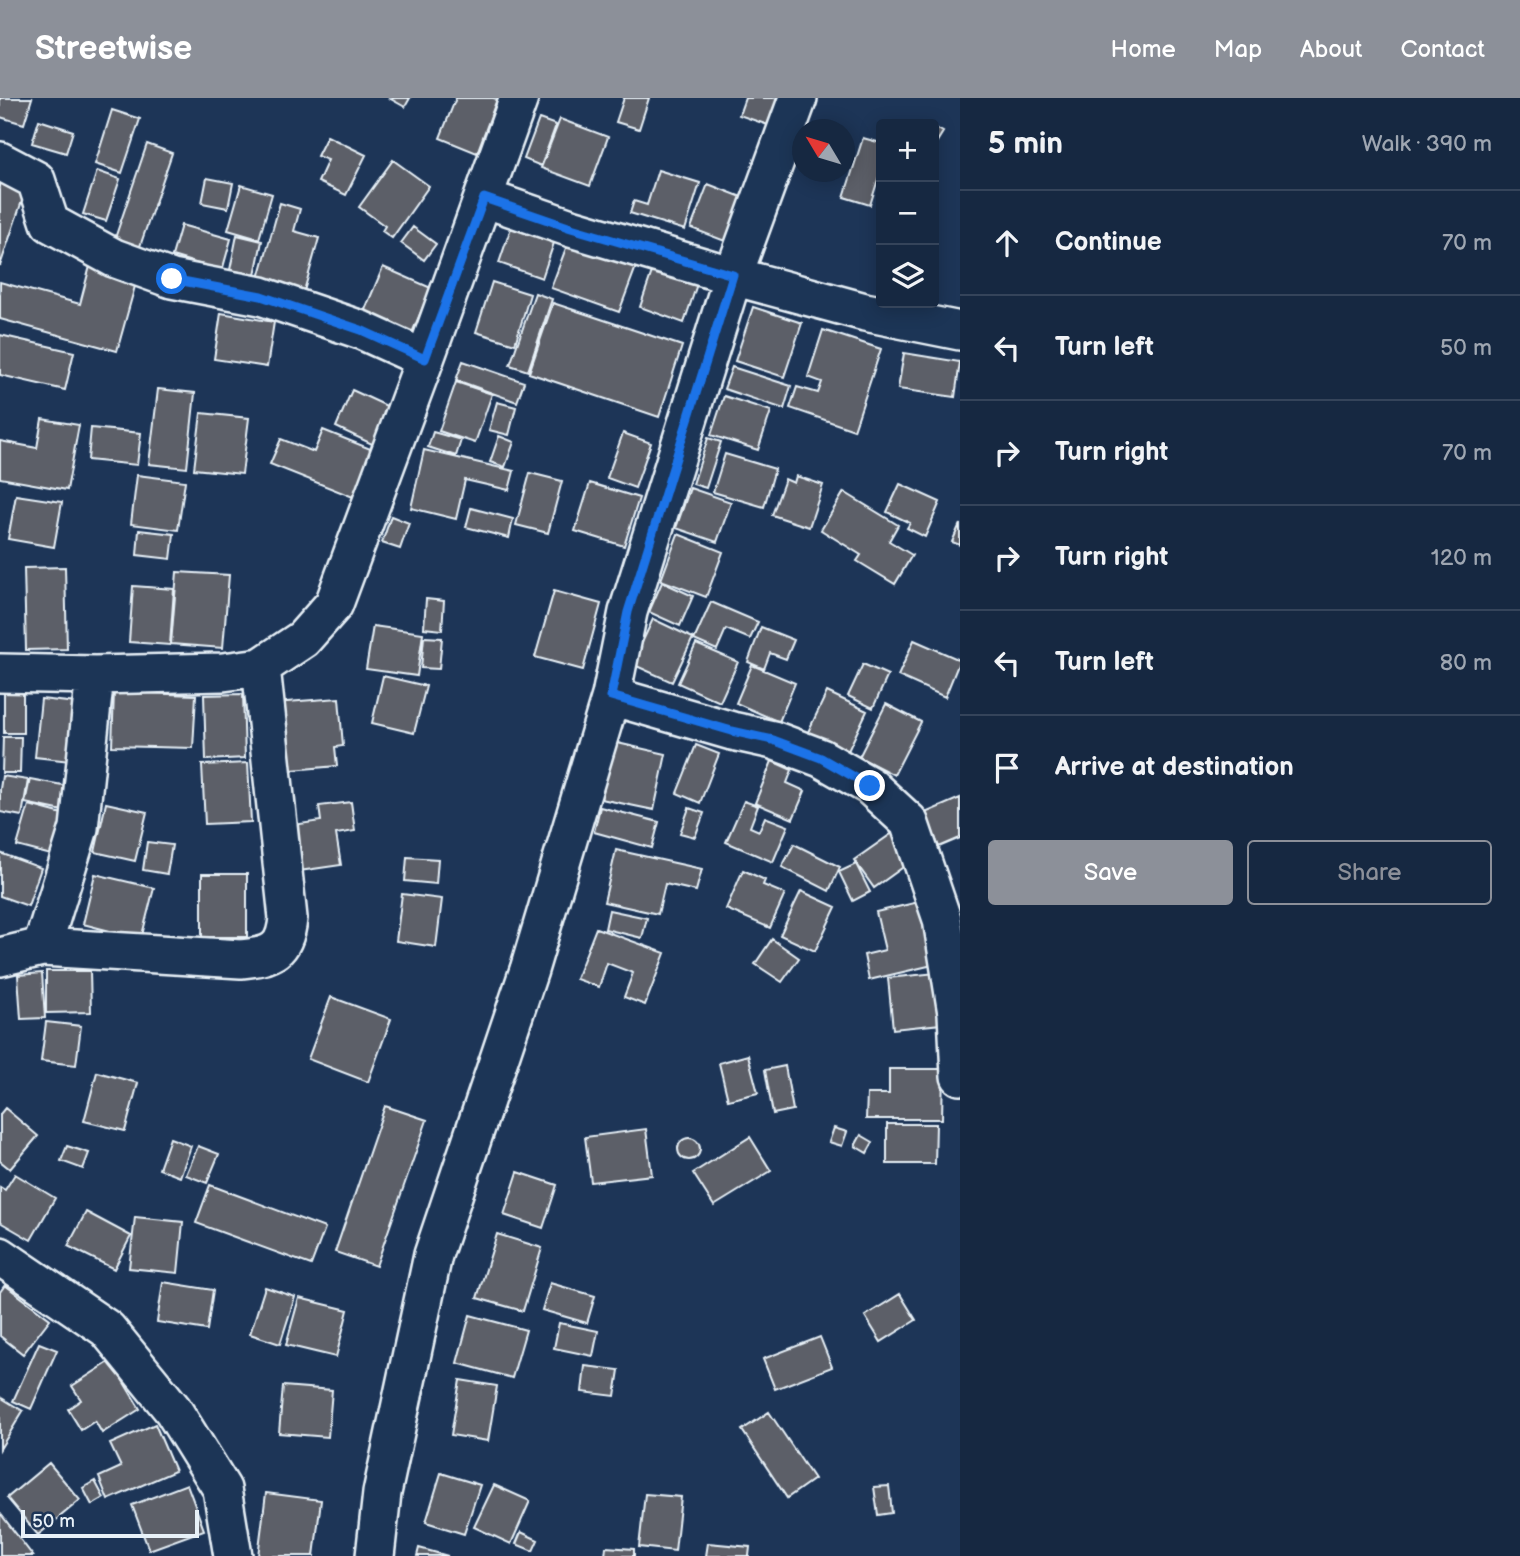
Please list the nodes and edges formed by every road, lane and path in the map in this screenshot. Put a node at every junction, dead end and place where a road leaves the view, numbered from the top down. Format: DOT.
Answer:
graph roads {
  1 [pos="519,98"];
  2 [pos="798,98"];
  3 [pos="0,161"];
  4 [pos="484,198"];
  5 [pos="733,275"];
  6 [pos="960,331"];
  7 [pos="425,359"];
  8 [pos="261,667"];
  9 [pos="0,673"];
  10 [pos="95,675"];
  11 [pos="611,696"];
  12 [pos="43,947"];
  13 [pos="0,957"];
  14 [pos="960,1076"];
  15 [pos="0,1256"];
  16 [pos="233,1556"];
  17 [pos="374,1556"];
  1 -- 4 [label="street"];
  2 -- 5 [label="street"];
  3 -- 7 [label="street"];
  4 -- 5 [label="street"];
  4 -- 7 [label="street"];
  5 -- 6 [label="street"];
  5 -- 11 [label="street"];
  7 -- 8 [label="street"];
  8 -- 10 [label="street"];
  8 -- 12 [label="street"];
  9 -- 10 [label="street"];
  10 -- 12 [label="street"];
  11 -- 14 [label="street"];
  11 -- 17 [label="street"];
  12 -- 13 [label="street"];
  15 -- 16 [label="street"];
}
